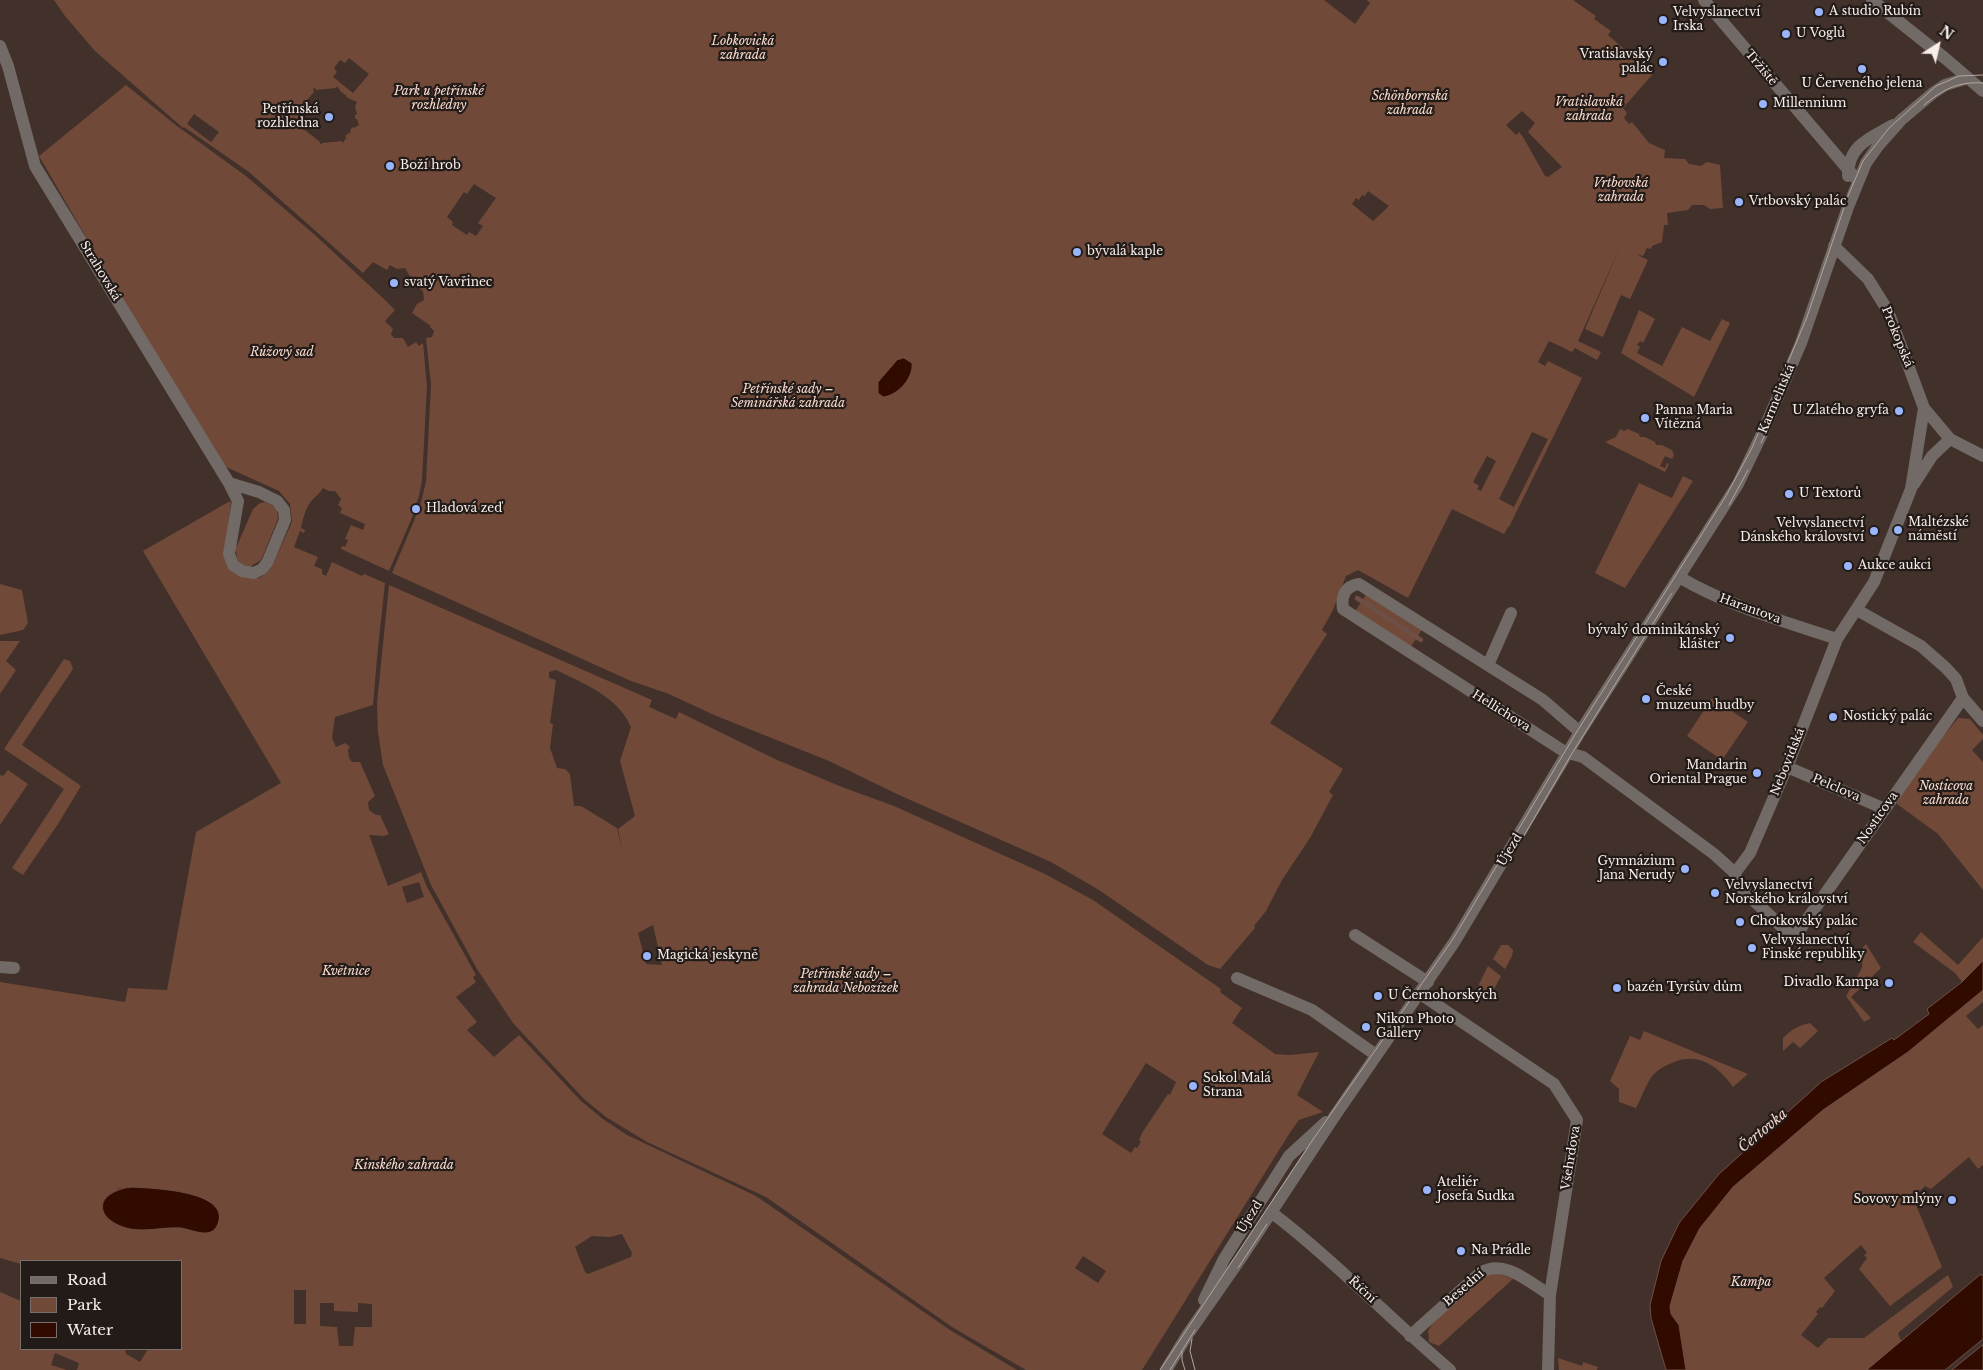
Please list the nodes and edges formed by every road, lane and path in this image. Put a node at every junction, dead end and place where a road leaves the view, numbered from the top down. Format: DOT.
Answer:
graph roads {
  1 [pos="1704,0"];
  2 [pos="1872,0"];
  3 [pos="0,46"];
  4 [pos="1968,78"];
  5 [pos="1983,91"];
  6 [pos="1901,120"];
  7 [pos="1848,170"];
  8 [pos="1858,181"];
  9 [pos="1848,207"];
  10 [pos="1834,246"];
  11 [pos="1924,408"];
  12 [pos="1950,438"];
  13 [pos="1983,456"];
  14 [pos="229,483"];
  15 [pos="1911,488"];
  16 [pos="1679,577"];
  17 [pos="1857,610"];
  18 [pos="1511,613"];
  19 [pos="1832,640"];
  20 [pos="1488,666"];
  21 [pos="1962,698"];
  22 [pos="1983,721"];
  23 [pos="1580,732"];
  24 [pos="1568,754"];
  25 [pos="1787,767"];
  26 [pos="1885,809"];
  27 [pos="1735,873"];
  28 [pos="1355,935"];
  29 [pos="1794,938"];
  30 [pos="0,967"];
  31 [pos="14,968"];
  32 [pos="1237,978"];
  33 [pos="1428,982"];
  34 [pos="1419,993"];
  35 [pos="1376,1055"];
  36 [pos="1334,1117"];
  37 [pos="1271,1212"];
  38 [pos="1550,1295"];
  39 [pos="1188,1334"];
  40 [pos="1410,1336"];
  41 [pos="1169,1369"];
  42 [pos="1450,1370"];
  43 [pos="1548,1370"];
  1 -- 7 [label="street, Tržiště"];
  2 -- 4 [label="street"];
  3 -- 14 [label="street, Strahovská"];
  4 -- 5 [label="street"];
  4 -- 6 [label="street, Karmelitská"];
  6 -- 7 [label="street, Karmelitská"];
  6 -- 8 [label="street, Karmelitská"];
  7 -- 8 [label="street, Tržiště"];
  7 -- 9 [label="street, Karmelitská"];
  8 -- 9 [label="street, Karmelitská"];
  9 -- 10 [label="street, Karmelitská"];
  10 -- 11 [label="street, Prokopská"];
  10 -- 16 [label="street, Karmelitská"];
  11 -- 12 [label="street"];
  11 -- 15 [label="street"];
  12 -- 13 [label="street"];
  12 -- 15 [label="street"];
  14 -- 14 [label="street, Strahovská"];
  15 -- 17 [label="street"];
  16 -- 19 [label="street, Harantova"];
  16 -- 23 [label="street, Újezd"];
  17 -- 19 [label="street"];
  17 -- 21 [label="street"];
  18 -- 20 [label="street"];
  19 -- 25 [label="street, Nebovidská"];
  20 -- 23 [label="street, Hellichova"];
  20 -- 24 [label="street, Hellichova"];
  21 -- 22 [label="street"];
  21 -- 26 [label="street, Nosticova"];
  23 -- 24 [label="street, Újezd"];
  24 -- 27 [label="street, Hellichova"];
  24 -- 33 [label="street, Újezd"];
  25 -- 26 [label="street, Pelclova"];
  25 -- 27 [label="street, Nebovidská"];
  26 -- 29 [label="street, Nosticova"];
  27 -- 29 [label="street, Hellichova"];
  28 -- 33 [label="street"];
  30 -- 31 [label="street"];
  32 -- 35 [label="street"];
  33 -- 34 [label="street, Újezd"];
  34 -- 35 [label="street, Újezd"];
  34 -- 38 [label="street, Všehrdova"];
  35 -- 36 [label="street, Újezd"];
  36 -- 37 [label="street, Újezd"];
  36 -- 39 [label="street, Újezd"];
  37 -- 39 [label="street, Újezd"];
  37 -- 40 [label="street, Říční"];
  38 -- 40 [label="street, Besední"];
  38 -- 43 [label="street, Všehrdova"];
  39 -- 41 [label="street, Újezd"];
  40 -- 42 [label="street, Říční"];
}
